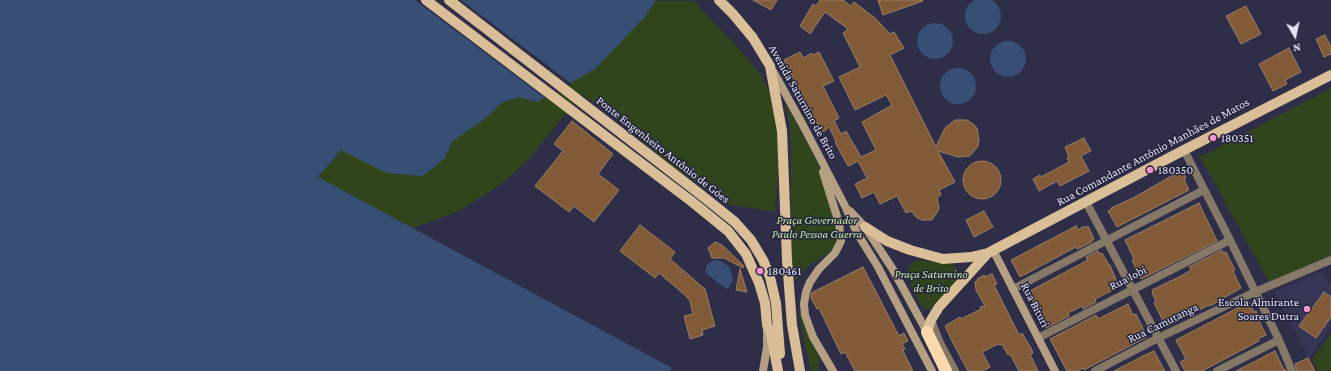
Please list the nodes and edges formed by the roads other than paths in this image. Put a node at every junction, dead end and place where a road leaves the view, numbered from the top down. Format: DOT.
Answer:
graph roads {
  1 [pos="426,0"];
  2 [pos="449,0"];
  3 [pos="719,0"];
  4 [pos="770,66"];
  5 [pos="1331,75"];
  6 [pos="1184,150"];
  7 [pos="817,152"];
  8 [pos="1204,190"];
  9 [pos="1086,202"];
  10 [pos="845,206"];
  11 [pos="865,227"];
  12 [pos="1230,240"];
  13 [pos="1107,241"];
  14 [pos="991,252"];
  15 [pos="1331,260"];
  16 [pos="1013,289"];
  17 [pos="1133,290"];
  18 [pos="1255,292"];
  19 [pos="931,320"];
  20 [pos="767,324"];
  21 [pos="927,332"];
  22 [pos="1038,338"];
  23 [pos="1158,338"];
  24 [pos="1279,340"];
  25 [pos="763,371"];
  26 [pos="778,371"];
  27 [pos="782,371"];
  28 [pos="800,371"];
  29 [pos="833,371"];
  30 [pos="932,371"];
  31 [pos="946,371"];
  32 [pos="955,371"];
  33 [pos="1055,371"];
  34 [pos="1095,371"];
  35 [pos="1176,371"];
  36 [pos="1217,371"];
  37 [pos="1292,371"];
  1 -- 20 [label="main road, Ponte Engenheiro Antônio de Góes"];
  2 -- 27 [label="main road, Ponte Engenheiro Antônio de Góes"];
  3 -- 4 [label="main road, Avenida Saturnino de Brito"];
  4 -- 7 [label="main road, Avenida Saturnino de Brito"];
  4 -- 28 [label="main road"];
  5 -- 6 [label="main road, Rua Comandante Antônio Manhães de Matos"];
  6 -- 8 [label="street"];
  6 -- 9 [label="main road, Rua Comandante Antônio Manhães de Matos"];
  7 -- 10 [label="main road, Avenida Saturnino de Brito"];
  7 -- 29 [label="main road"];
  8 -- 12 [label="street"];
  8 -- 13 [label="street"];
  9 -- 13 [label="street"];
  9 -- 14 [label="main road, Rua Comandante Antônio Manhães de Matos"];
  10 -- 11 [label="main road, Avenida Saturnino de Brito"];
  10 -- 30 [label="main road, Avenida Saturnino de Brito"];
  11 -- 14 [label="main road, Rua Comandante Antônio Manhães de Matos"];
  11 -- 21 [label="main road, Avenida Saturnino de Brito"];
  12 -- 17 [label="street, Rua Iobi"];
  12 -- 18 [label="street"];
  13 -- 16 [label="street"];
  13 -- 17 [label="street"];
  14 -- 16 [label="main road, Rua Bituri"];
  14 -- 19 [label="main road, Rua Comandante Antônio Manhães de Matos"];
  15 -- 18 [label="street, Rua Camutanga"];
  16 -- 22 [label="main road, Rua Bituri"];
  17 -- 22 [label="street, Rua Iobi"];
  17 -- 23 [label="street"];
  18 -- 23 [label="street, Rua Camutanga"];
  18 -- 24 [label="street"];
  19 -- 21 [label="main road, Rua Comandante Antônio Manhães de Matos"];
  19 -- 32 [label="street"];
  20 -- 25 [label="main road"];
  20 -- 26 [label="main road, Ponte Engenheiro Antônio de Góes"];
  21 -- 31 [label="highway"];
  22 -- 33 [label="main road, Rua Bituri"];
  23 -- 34 [label="street, Rua Camutanga"];
  23 -- 35 [label="street"];
  24 -- 36 [label="street"];
  24 -- 37 [label="street"];
}
